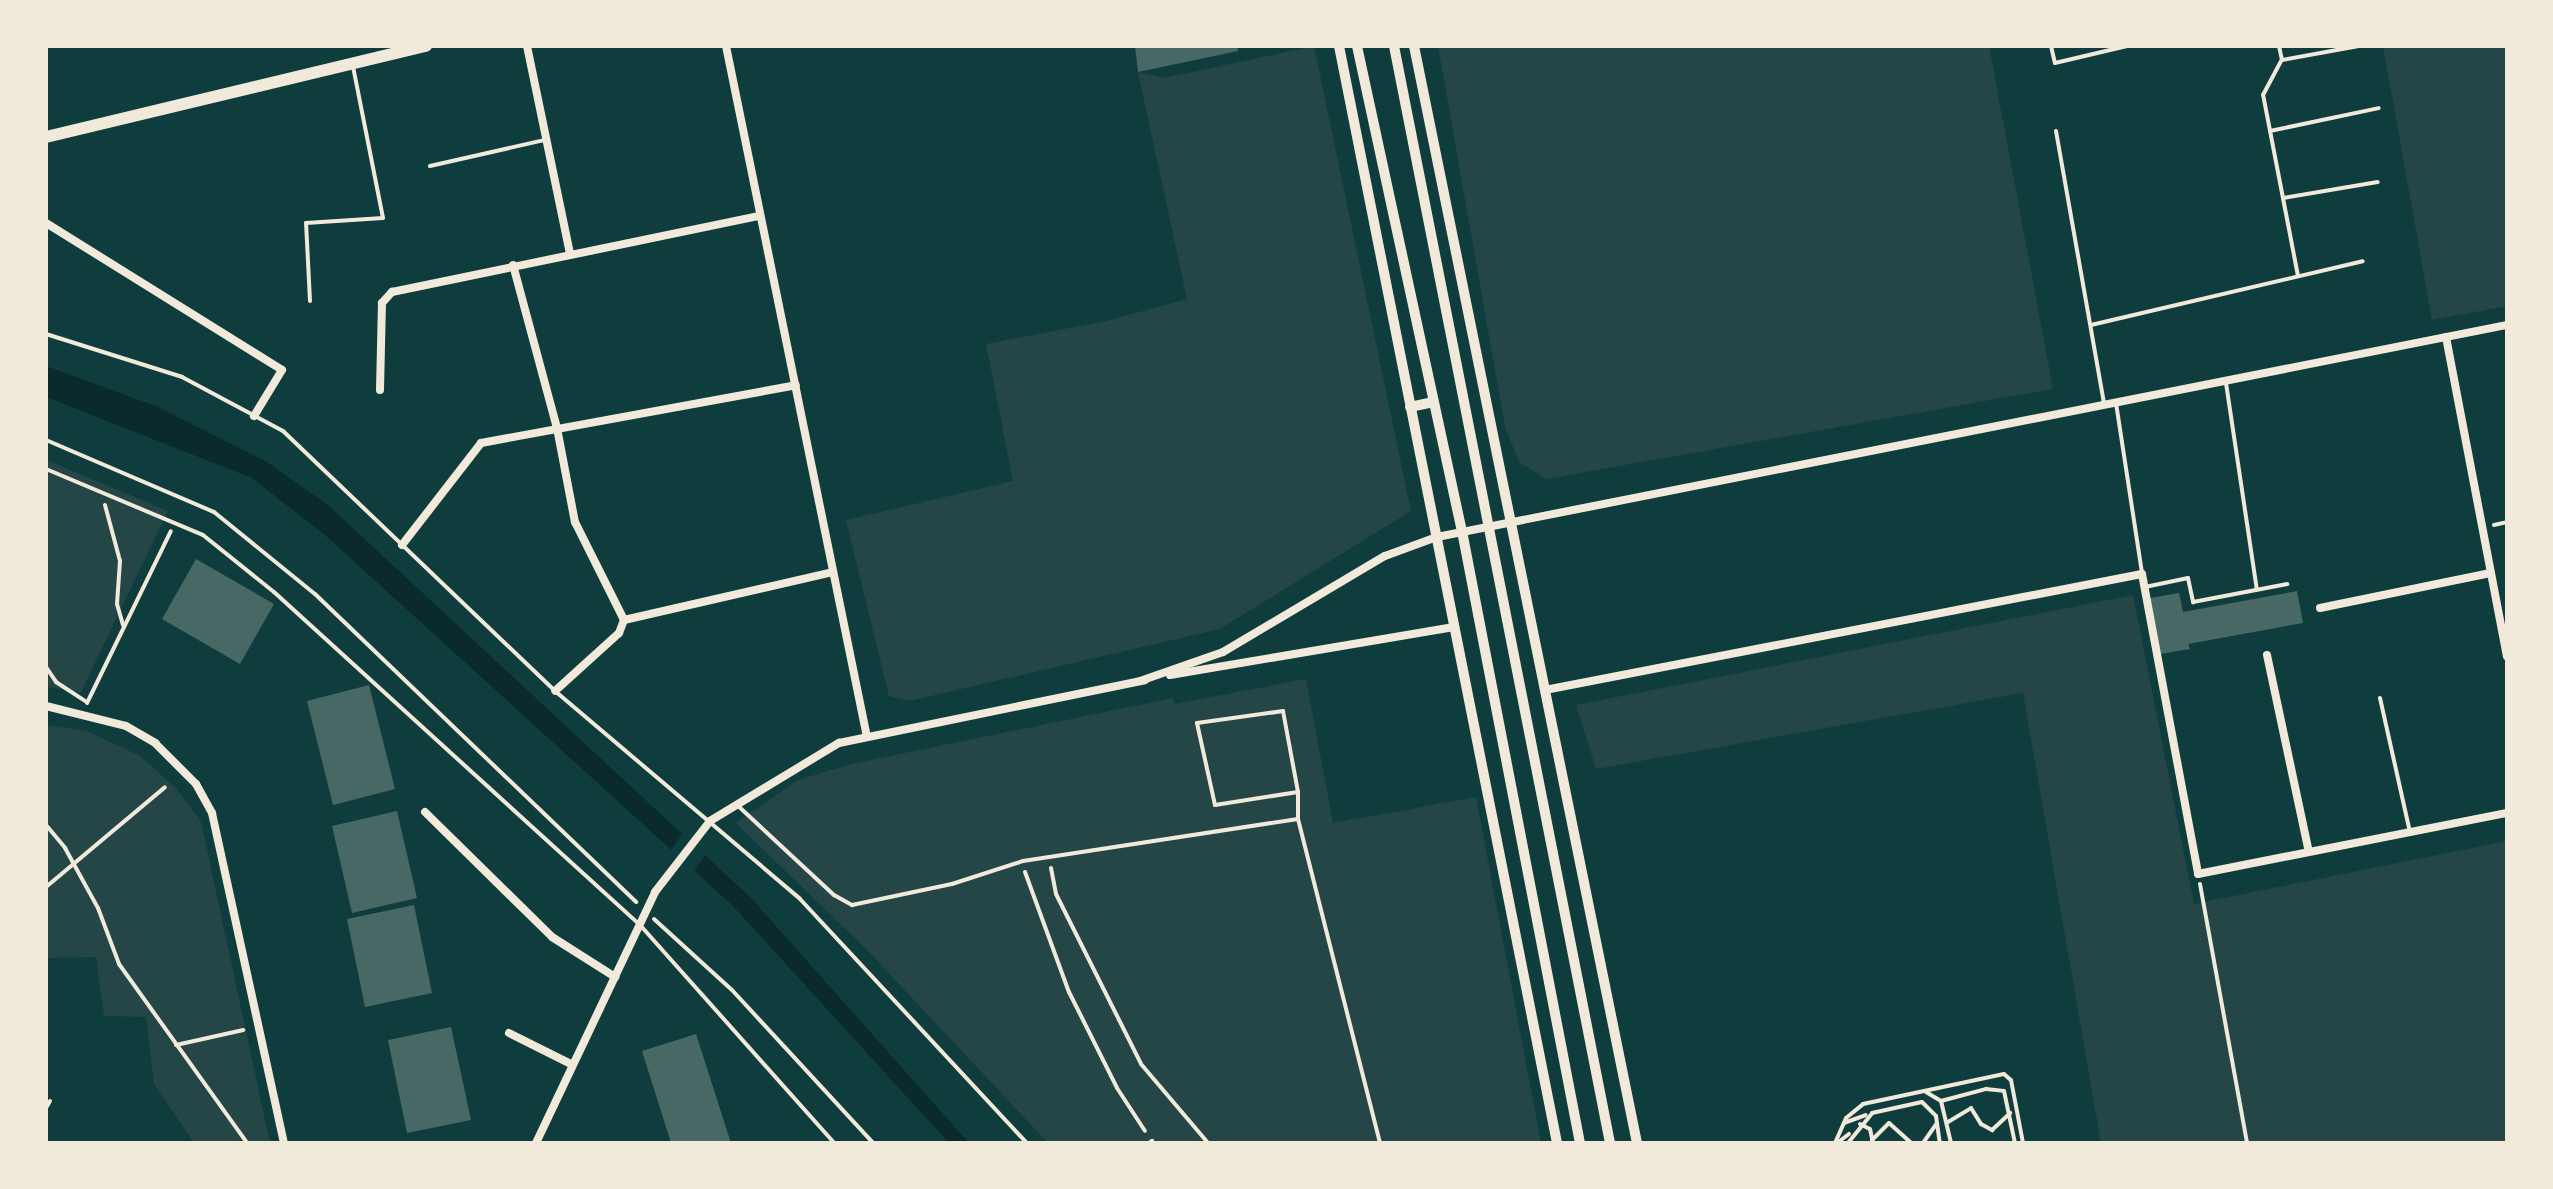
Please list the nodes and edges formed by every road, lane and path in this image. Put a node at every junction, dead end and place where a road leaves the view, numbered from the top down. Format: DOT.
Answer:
graph roads {
  1 [pos="426,46"];
  2 [pos="527,46"];
  3 [pos="726,46"];
  4 [pos="1339,46"];
  5 [pos="1357,46"];
  6 [pos="1394,46"];
  7 [pos="1414,46"];
  8 [pos="2051,46"];
  9 [pos="2127,46"];
  10 [pos="2279,46"];
  11 [pos="2359,46"];
  12 [pos="2282,60"];
  13 [pos="353,64"];
  14 [pos="2379,108"];
  15 [pos="2056,131"];
  16 [pos="2270,131"];
  17 [pos="46,137"];
  18 [pos="546,139"];
  19 [pos="430,166"];
  20 [pos="2378,182"];
  21 [pos="2283,198"];
  22 [pos="759,216"];
  23 [pos="46,223"];
  24 [pos="570,254"];
  25 [pos="2363,261"];
  26 [pos="513,265"];
  27 [pos="2298,276"];
  28 [pos="310,301"];
  29 [pos="2091,325"];
  30 [pos="2507,325"];
  31 [pos="46,334"];
  32 [pos="2446,337"];
  33 [pos="2225,380"];
  34 [pos="796,385"];
  35 [pos="380,390"];
  36 [pos="1433,402"];
  37 [pos="2116,403"];
  38 [pos="2104,405"];
  39 [pos="1410,407"];
  40 [pos="254,416"];
  41 [pos="557,428"];
  42 [pos="46,469"];
  43 [pos="98,491"];
  44 [pos="1513,521"];
  45 [pos="175,523"];
  46 [pos="1489,526"];
  47 [pos="1462,531"];
  48 [pos="1437,537"];
  49 [pos="402,545"];
  50 [pos="833,572"];
  51 [pos="2490,573"];
  52 [pos="2142,574"];
  53 [pos="2287,584"];
  54 [pos="2145,587"];
  55 [pos="2257,590"];
  56 [pos="2320,608"];
  57 [pos="624,620"];
  58 [pos="124,627"];
  59 [pos="1454,627"];
  60 [pos="2267,655"];
  61 [pos="2507,656"];
  62 [pos="46,667"];
  63 [pos="1140,681"];
  64 [pos="1545,690"];
  65 [pos="555,691"];
  66 [pos="2380,698"];
  67 [pos="87,702"];
  68 [pos="46,706"];
  69 [pos="82,712"];
  70 [pos="867,737"];
  71 [pos="165,787"];
  72 [pos="1298,792"];
  73 [pos="735,803"];
  74 [pos="425,812"];
  75 [pos="2507,813"];
  76 [pos="1298,819"];
  77 [pos="710,821"];
  78 [pos="46,825"];
  79 [pos="2410,832"];
  80 [pos="2309,852"];
  81 [pos="1050,857"];
  82 [pos="1023,861"];
  83 [pos="74,863"];
  84 [pos="2198,874"];
  85 [pos="46,887"];
  86 [pos="640,925"];
  87 [pos="615,977"];
  88 [pos="243,1030"];
  89 [pos="509,1033"];
  90 [pos="176,1045"];
  91 [pos="571,1064"];
  92 [pos="1925,1091"];
  93 [pos="50,1101"];
  94 [pos="1941,1101"];
  95 [pos="46,1108"];
  96 [pos="1872,1113"];
  97 [pos="2010,1113"];
  98 [pos="1948,1122"];
  99 [pos="1843,1123"];
  100 [pos="1937,1123"];
  101 [pos="1859,1124"];
  102 [pos="1851,1132"];
  103 [pos="1150,1142"];
  104 [pos="1872,1142"];
  105 [pos="247,1143"];
  106 [pos="284,1143"];
  107 [pos="536,1143"];
  108 [pos="834,1143"];
  109 [pos="1027,1143"];
  110 [pos="1208,1143"];
  111 [pos="1380,1143"];
  112 [pos="1557,1143"];
  113 [pos="1580,1143"];
  114 [pos="1610,1143"];
  115 [pos="1637,1143"];
  116 [pos="1836,1143"];
  117 [pos="1848,1143"];
  118 [pos="1911,1143"];
  119 [pos="1923,1143"];
  120 [pos="1940,1143"];
  121 [pos="1951,1143"];
  122 [pos="1969,1143"];
  123 [pos="1979,1143"];
  124 [pos="2015,1143"];
  125 [pos="2023,1143"];
  126 [pos="2247,1143"];
  1 -- 13 [label="main road"];
  2 -- 18 [label="street"];
  3 -- 22 [label="street"];
  4 -- 39 [label="street"];
  5 -- 36 [label="street"];
  6 -- 46 [label="street"];
  7 -- 44 [label="street"];
  8 -- 9 [label="lane"];
  10 -- 12 [label="lane"];
  11 -- 12 [label="lane"];
  12 -- 16 [label="lane"];
  13 -- 17 [label="main road"];
  13 -- 28 [label="lane"];
  14 -- 16 [label="lane"];
  15 -- 29 [label="lane"];
  16 -- 21 [label="lane"];
  18 -- 19 [label="lane"];
  18 -- 24 [label="street"];
  20 -- 21 [label="lane"];
  21 -- 27 [label="lane"];
  22 -- 24 [label="street"];
  22 -- 34 [label="street"];
  23 -- 40 [label="street"];
  24 -- 26 [label="street"];
  25 -- 27 [label="lane"];
  26 -- 35 [label="street"];
  26 -- 41 [label="street"];
  27 -- 29 [label="lane"];
  29 -- 38 [label="lane"];
  30 -- 32 [label="street"];
  31 -- 40 [label="lane"];
  32 -- 33 [label="street"];
  32 -- 51 [label="street"];
  33 -- 37 [label="street"];
  33 -- 55 [label="lane"];
  34 -- 41 [label="street"];
  34 -- 50 [label="street"];
  36 -- 39 [label="street"];
  36 -- 47 [label="street"];
  37 -- 38 [label="street"];
  37 -- 52 [label="lane"];
  38 -- 44 [label="street"];
  39 -- 48 [label="street"];
  40 -- 49 [label="lane"];
  41 -- 49 [label="street"];
  41 -- 57 [label="street"];
  42 -- 43 [label="lane"];
  43 -- 45 [label="lane"];
  43 -- 58 [label="path"];
  44 -- 46 [label="street"];
  44 -- 64 [label="street"];
  45 -- 58 [label="path"];
  45 -- 86 [label="lane"];
  46 -- 47 [label="street"];
  46 -- 114 [label="street"];
  47 -- 48 [label="street"];
  47 -- 113 [label="street"];
  48 -- 59 [label="street"];
  48 -- 63 [label="street"];
  49 -- 65 [label="lane"];
  50 -- 57 [label="street"];
  50 -- 70 [label="street"];
  51 -- 56 [label="street"];
  51 -- 61 [label="street"];
  52 -- 54 [label="street"];
  52 -- 64 [label="street"];
  53 -- 55 [label="lane"];
  54 -- 55 [label="lane"];
  54 -- 84 [label="street"];
  57 -- 65 [label="street"];
  58 -- 67 [label="path"];
  59 -- 63 [label="street"];
  59 -- 112 [label="street"];
  60 -- 80 [label="street"];
  62 -- 67 [label="path"];
  63 -- 70 [label="street"];
  64 -- 115 [label="street"];
  65 -- 77 [label="lane"];
  66 -- 79 [label="lane"];
  67 -- 69 [label="path"];
  68 -- 69 [label="street"];
  69 -- 106 [label="street"];
  70 -- 73 [label="street"];
  71 -- 83 [label="path"];
  72 -- 72 [label="lane"];
  72 -- 76 [label="lane"];
  73 -- 77 [label="street"];
  73 -- 82 [label="lane"];
  74 -- 87 [label="street"];
  75 -- 79 [label="street"];
  76 -- 81 [label="lane"];
  76 -- 111 [label="lane"];
  77 -- 86 [label="street"];
  77 -- 109 [label="lane"];
  78 -- 83 [label="path"];
  79 -- 80 [label="street"];
  80 -- 84 [label="street"];
  81 -- 82 [label="lane"];
  81 -- 110 [label="path"];
  82 -- 103 [label="path"];
  83 -- 85 [label="path"];
  83 -- 90 [label="path"];
  84 -- 126 [label="path"];
  86 -- 87 [label="street"];
  86 -- 108 [label="lane"];
  87 -- 91 [label="street"];
  88 -- 90 [label="path"];
  89 -- 91 [label="street"];
  90 -- 105 [label="path"];
  91 -- 107 [label="street"];
  92 -- 94 [label="lane"];
  92 -- 99 [label="lane"];
  92 -- 125 [label="lane"];
  93 -- 95 [label="lane"];
  94 -- 97 [label="lane"];
  94 -- 98 [label="lane"];
  96 -- 99 [label="lane"];
  96 -- 100 [label="lane"];
  96 -- 101 [label="lane"];
  97 -- 98 [label="lane"];
  97 -- 124 [label="lane"];
  98 -- 121 [label="lane"];
  99 -- 116 [label="lane"];
  100 -- 119 [label="lane"];
  100 -- 120 [label="lane"];
  101 -- 102 [label="lane"];
  101 -- 104 [label="lane"];
  102 -- 116 [label="lane"];
  102 -- 117 [label="lane"];
  104 -- 118 [label="lane"];
  122 -- 123 [label="lane"];
}
